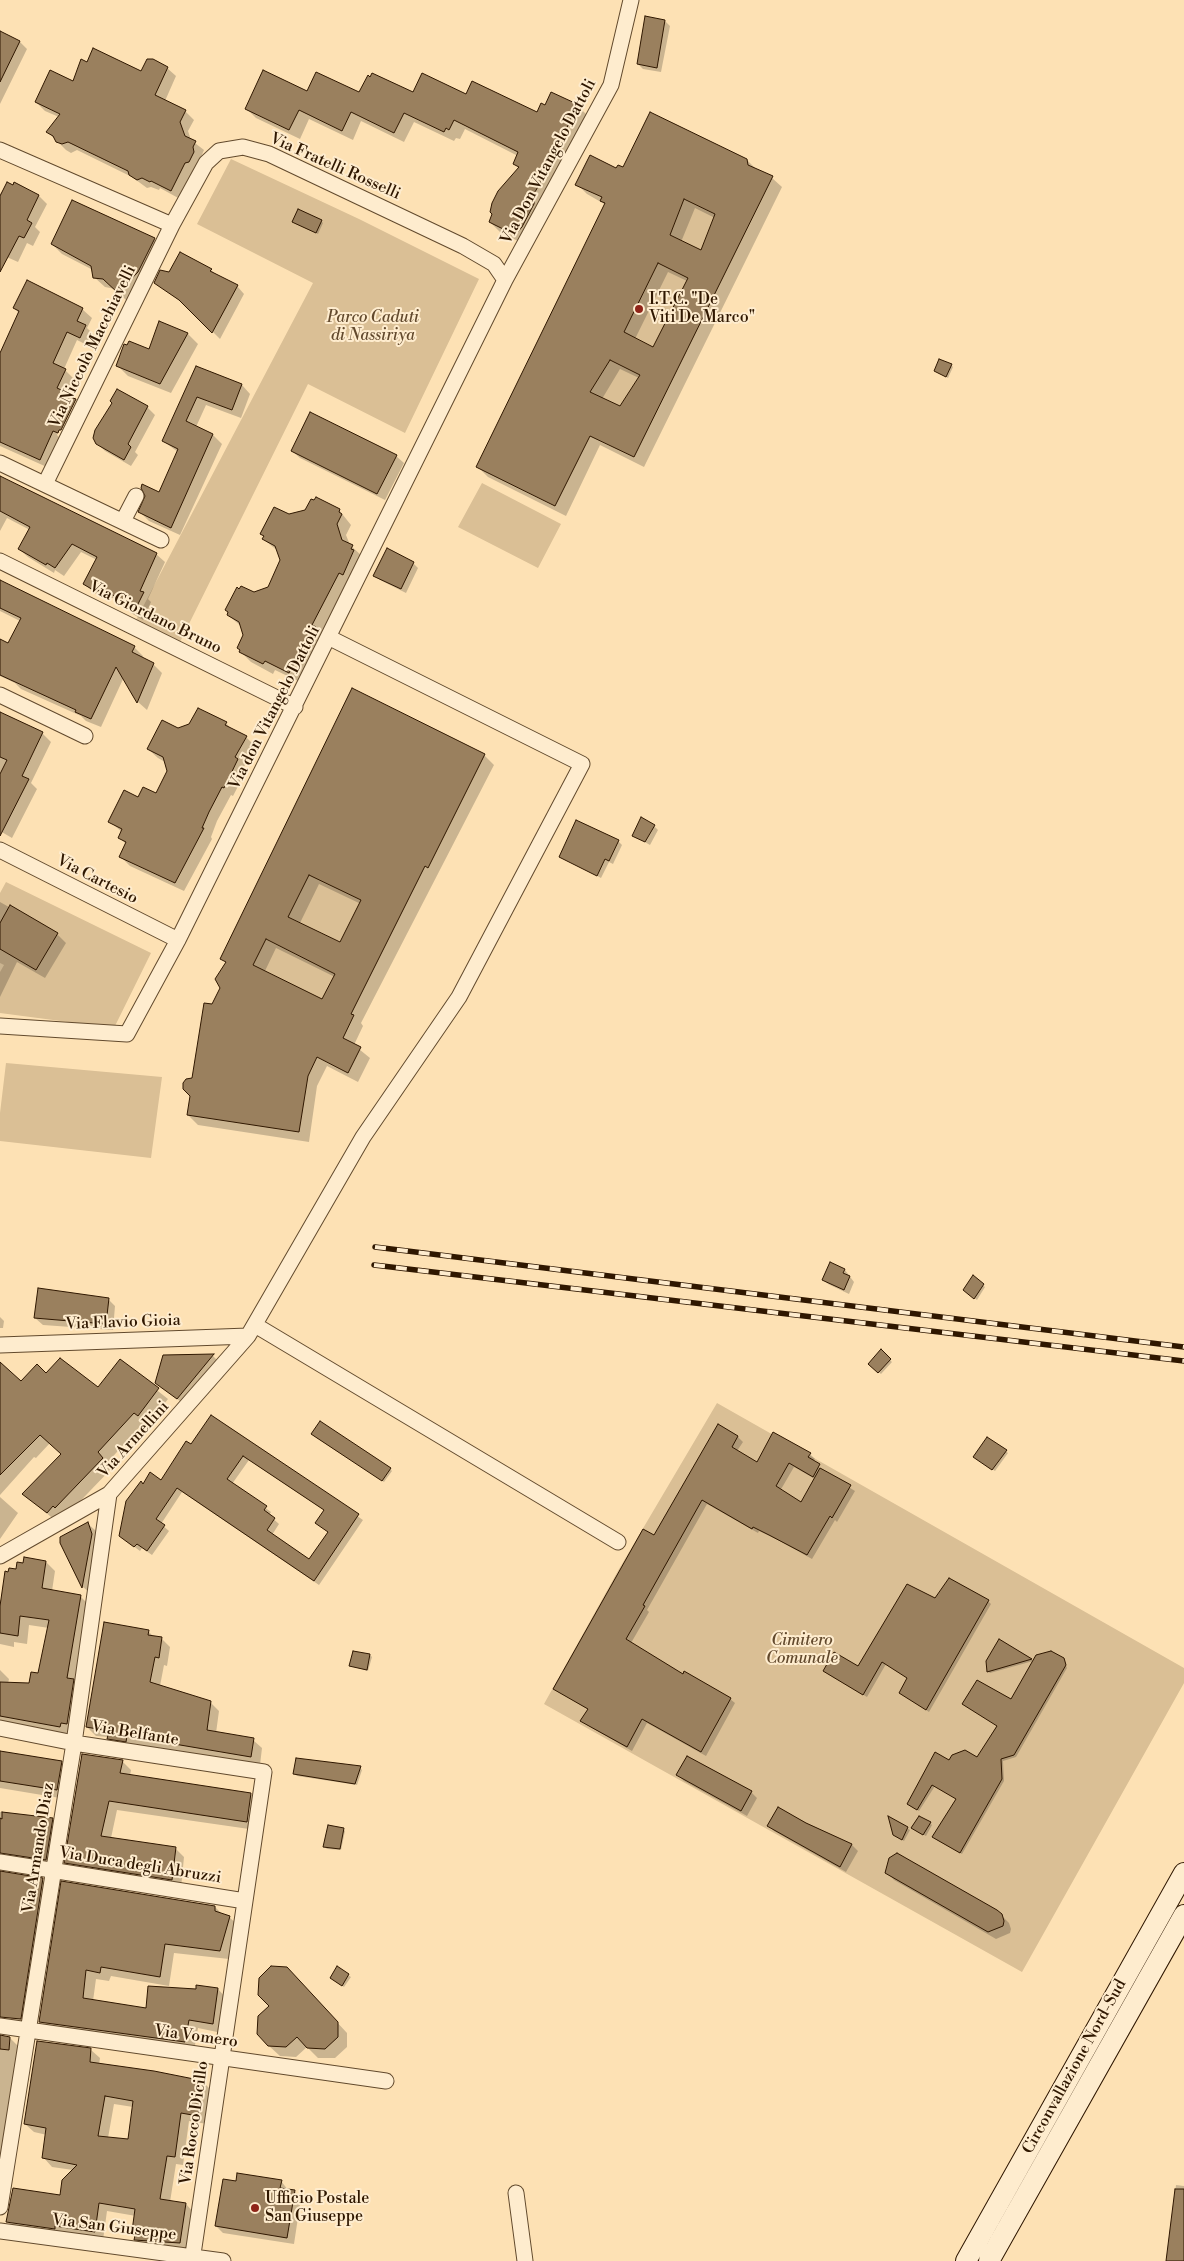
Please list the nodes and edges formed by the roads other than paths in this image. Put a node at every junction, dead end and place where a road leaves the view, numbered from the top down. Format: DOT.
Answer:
graph roads {
  1 [pos="631,0"];
  2 [pos="0,150"];
  3 [pos="172,225"];
  4 [pos="505,280"];
  5 [pos="0,463"];
  6 [pos="45,484"];
  7 [pos="136,496"];
  8 [pos="124,521"];
  9 [pos="161,540"];
  10 [pos="0,561"];
  11 [pos="330,638"];
  12 [pos="0,695"];
  13 [pos="295,707"];
  14 [pos="85,736"];
  15 [pos="0,850"];
  16 [pos="178,940"];
  17 [pos="0,1026"];
  18 [pos="251,1330"];
  19 [pos="0,1344"];
  20 [pos="109,1494"];
  21 [pos="618,1542"];
  22 [pos="0,1556"];
  23 [pos="0,1728"];
  24 [pos="74,1743"];
  25 [pos="264,1772"];
  26 [pos="0,1862"];
  27 [pos="53,1870"];
  28 [pos="1184,1873"];
  29 [pos="244,1901"];
  30 [pos="1184,1915"];
  31 [pos="0,2026"];
  32 [pos="28,2030"];
  33 [pos="222,2058"];
  34 [pos="386,2081"];
  35 [pos="516,2192"];
  36 [pos="0,2207"];
  37 [pos="0,2231"];
  38 [pos="192,2259"];
  39 [pos="223,2261"];
  40 [pos="525,2261"];
  41 [pos="966,2261"];
  42 [pos="989,2261"];
  1 -- 4 [label="street, Via Don Vitangelo Dattoli"];
  2 -- 3 [label="street"];
  3 -- 4 [label="street, Via Fratelli Rosselli"];
  3 -- 6 [label="street, Via Niccolò Macchiavelli"];
  4 -- 11 [label="street, Via don Vitangelo Dattoli"];
  5 -- 6 [label="street"];
  6 -- 8 [label="street"];
  7 -- 8 [label="street"];
  8 -- 9 [label="street"];
  10 -- 13 [label="street, Via Giordano Bruno"];
  11 -- 13 [label="street, Via don Vitangelo Dattoli"];
  11 -- 18 [label="street, Via Armellini"];
  12 -- 14 [label="street"];
  13 -- 16 [label="street, Via don Vitangelo Dattoli"];
  15 -- 16 [label="street, Via Cartesio"];
  16 -- 17 [label="street, Via don Vitangelo Dattoli"];
  18 -- 19 [label="street, Via Flavio Gioia"];
  18 -- 20 [label="street, Via Armellini"];
  18 -- 21 [label="street"];
  20 -- 22 [label="street, Via Armellini"];
  20 -- 24 [label="street, Via Armando Diaz"];
  23 -- 24 [label="street, Via Belfante"];
  24 -- 25 [label="street, Via Belfante"];
  24 -- 27 [label="street, Via Armando Diaz"];
  25 -- 29 [label="street, Via Rocco Dicillo"];
  26 -- 27 [label="street, Via Duca degli Abruzzi"];
  27 -- 29 [label="street, Via Duca degli Abruzzi"];
  27 -- 32 [label="street, Via Armando Diaz"];
  28 -- 41 [label="main road, Circonvallazione Nord-Sud"];
  29 -- 33 [label="street, Via Rocco Dicillo"];
  30 -- 42 [label="main road, Circonvallazione Nord-Sud"];
  31 -- 32 [label="street, Via Vomero"];
  32 -- 33 [label="street, Via Vomero"];
  32 -- 36 [label="street, Via Armando Diaz"];
  33 -- 34 [label="street, Via Vomero"];
  33 -- 38 [label="street, Via Rocco Dicillo"];
  35 -- 40 [label="street"];
  37 -- 38 [label="street, Via San Giuseppe"];
  38 -- 39 [label="street, Via San Giuseppe"];
}
